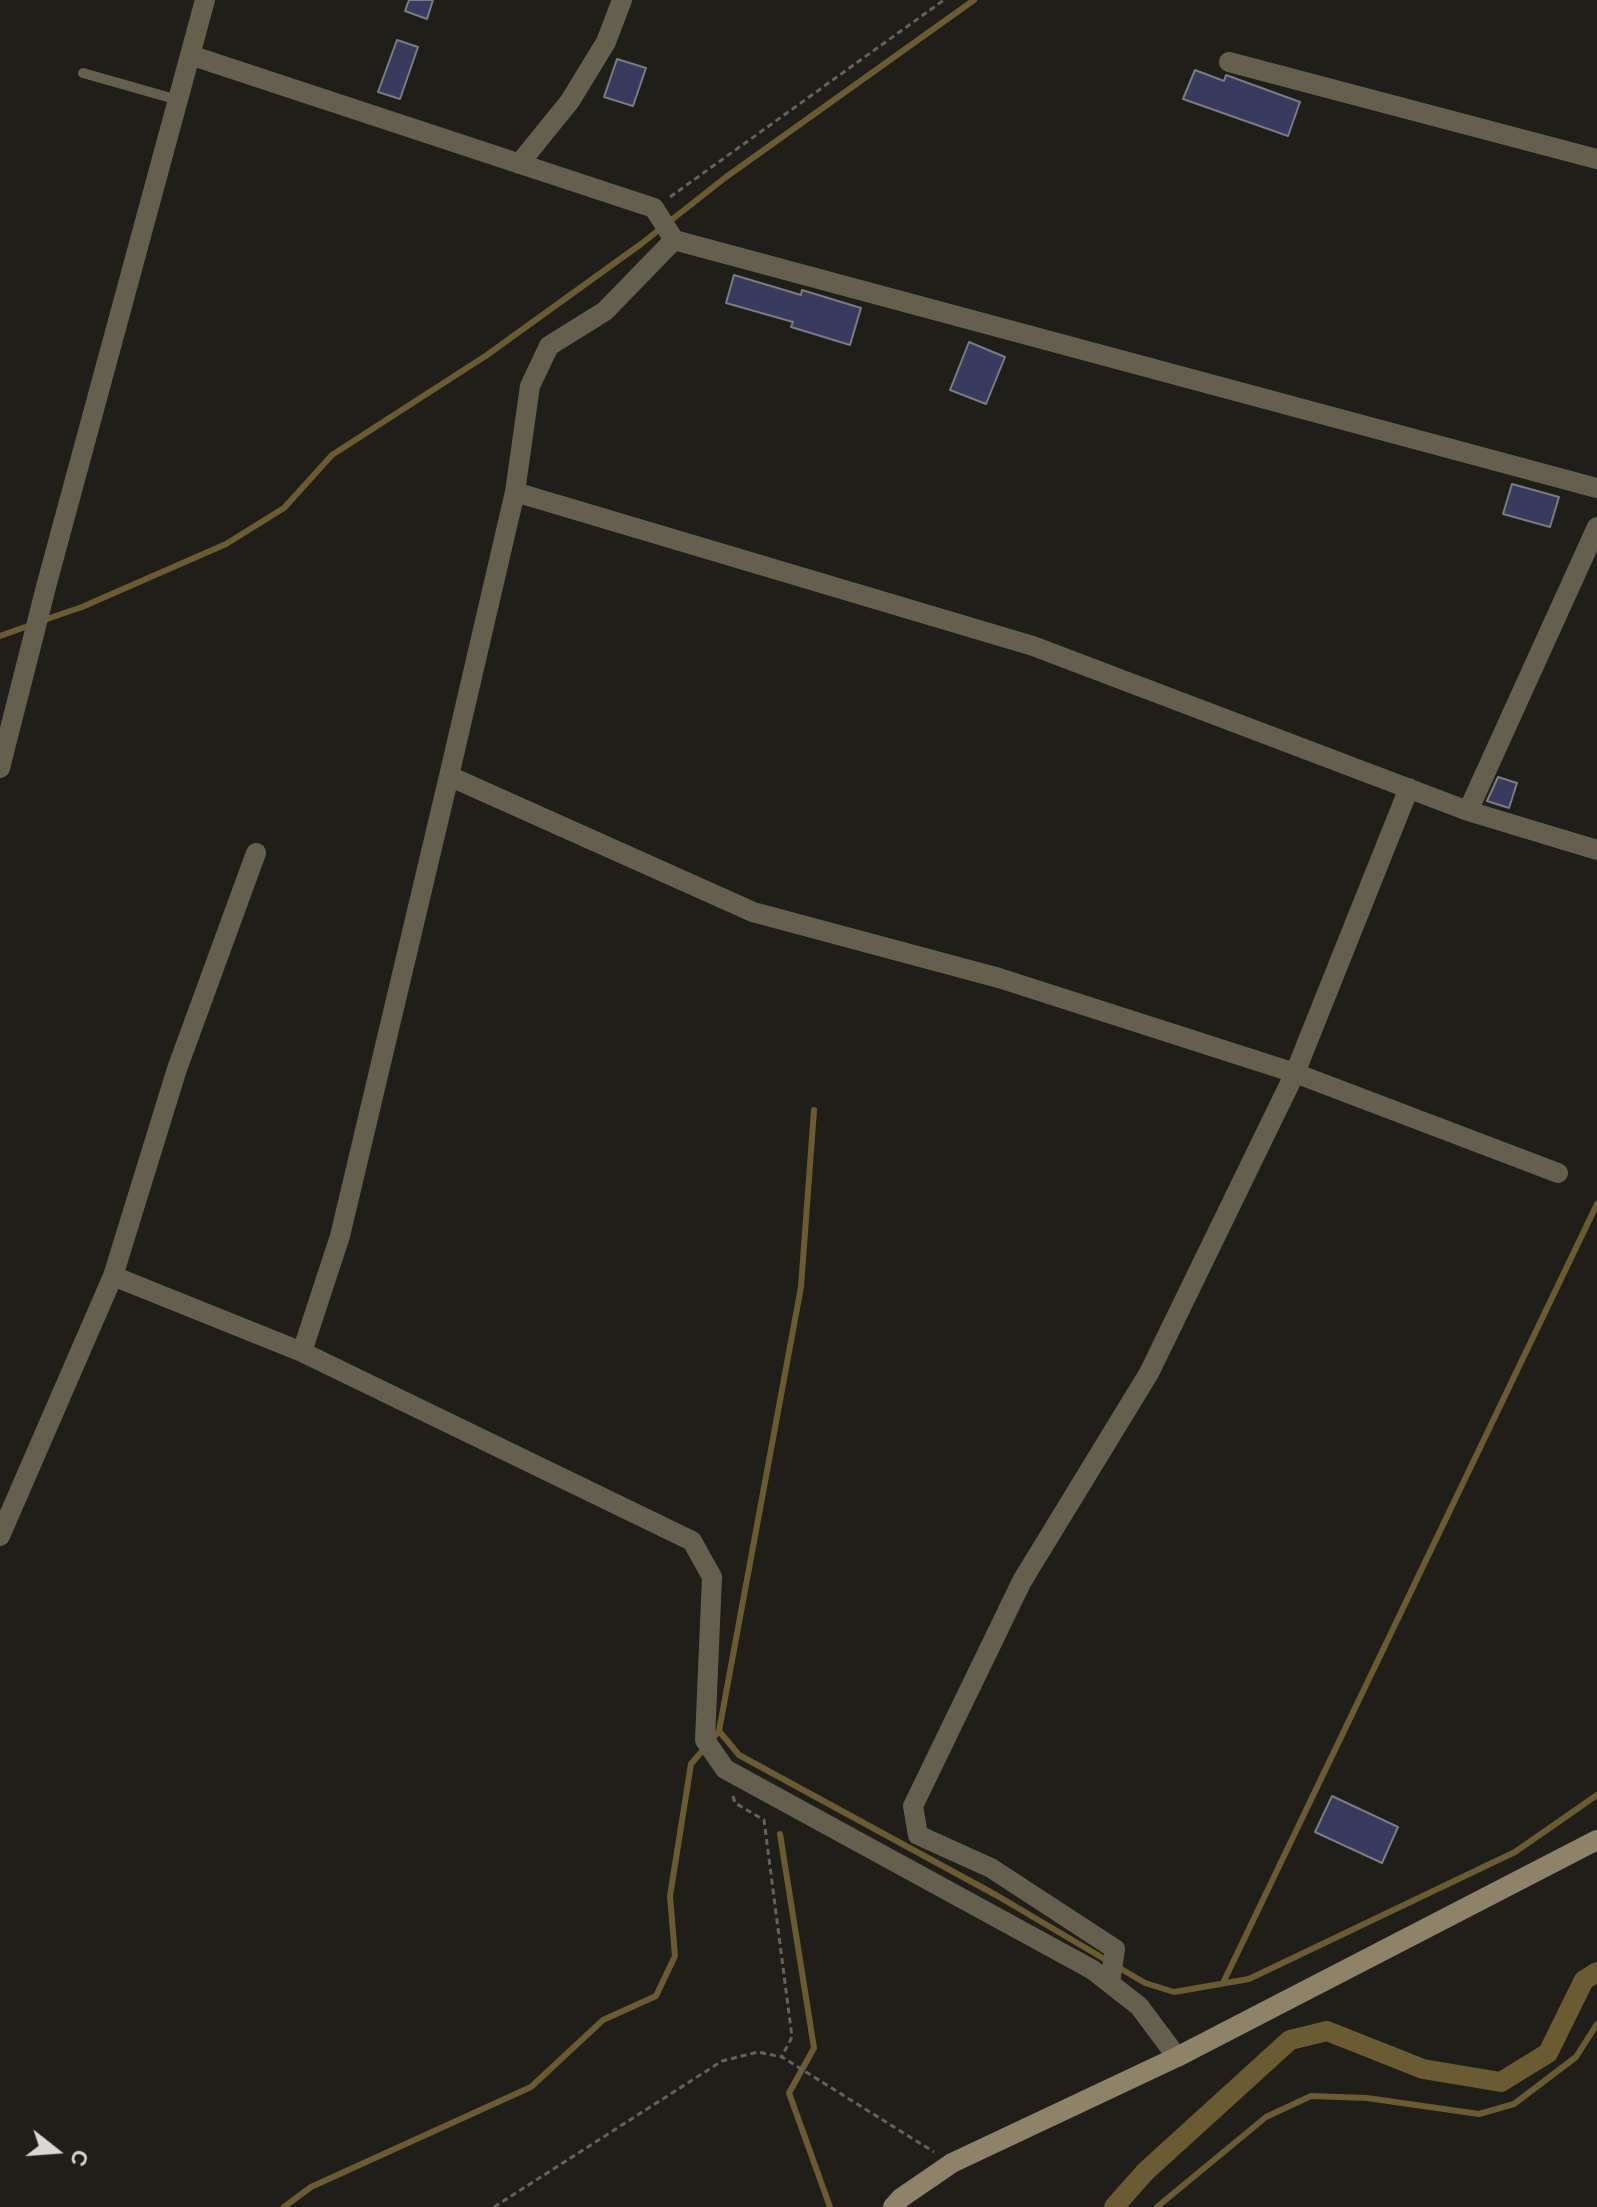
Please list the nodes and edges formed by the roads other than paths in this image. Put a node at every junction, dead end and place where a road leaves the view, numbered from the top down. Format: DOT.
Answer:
graph roads {
  1 [pos="205,0"];
  2 [pos="622,0"];
  3 [pos="190,55"];
  4 [pos="1229,62"];
  5 [pos="83,73"];
  6 [pos="178,100"];
  7 [pos="1597,159"];
  8 [pos="519,164"];
  9 [pos="674,240"];
  10 [pos="1597,488"];
  11 [pos="515,492"];
  12 [pos="1597,527"];
  13 [pos="0,768"];
  14 [pos="449,776"];
  15 [pos="1409,788"];
  16 [pos="1468,811"];
  17 [pos="1597,850"];
  18 [pos="256,853"];
  19 [pos="1295,1073"];
  20 [pos="1558,1173"];
  21 [pos="113,1276"];
  22 [pos="302,1352"];
  23 [pos="0,1536"];
  24 [pos="1597,1840"];
  25 [pos="1110,1983"];
  26 [pos="1177,2057"];
  27 [pos="893,2207"];
  1 -- 3 [label="street"];
  2 -- 8 [label="street"];
  3 -- 6 [label="street"];
  3 -- 8 [label="street"];
  4 -- 7 [label="street"];
  5 -- 6 [label="lane"];
  6 -- 13 [label="street"];
  8 -- 9 [label="street"];
  9 -- 10 [label="street"];
  9 -- 11 [label="street"];
  11 -- 14 [label="street"];
  11 -- 15 [label="street"];
  12 -- 16 [label="street"];
  14 -- 19 [label="street"];
  14 -- 22 [label="street"];
  15 -- 16 [label="street"];
  15 -- 19 [label="street"];
  16 -- 17 [label="street"];
  18 -- 21 [label="street"];
  19 -- 20 [label="street"];
  19 -- 25 [label="street"];
  21 -- 22 [label="street"];
  21 -- 23 [label="street"];
  22 -- 25 [label="street"];
  24 -- 26 [label="street"];
  25 -- 26 [label="street"];
  26 -- 27 [label="street"];
}
